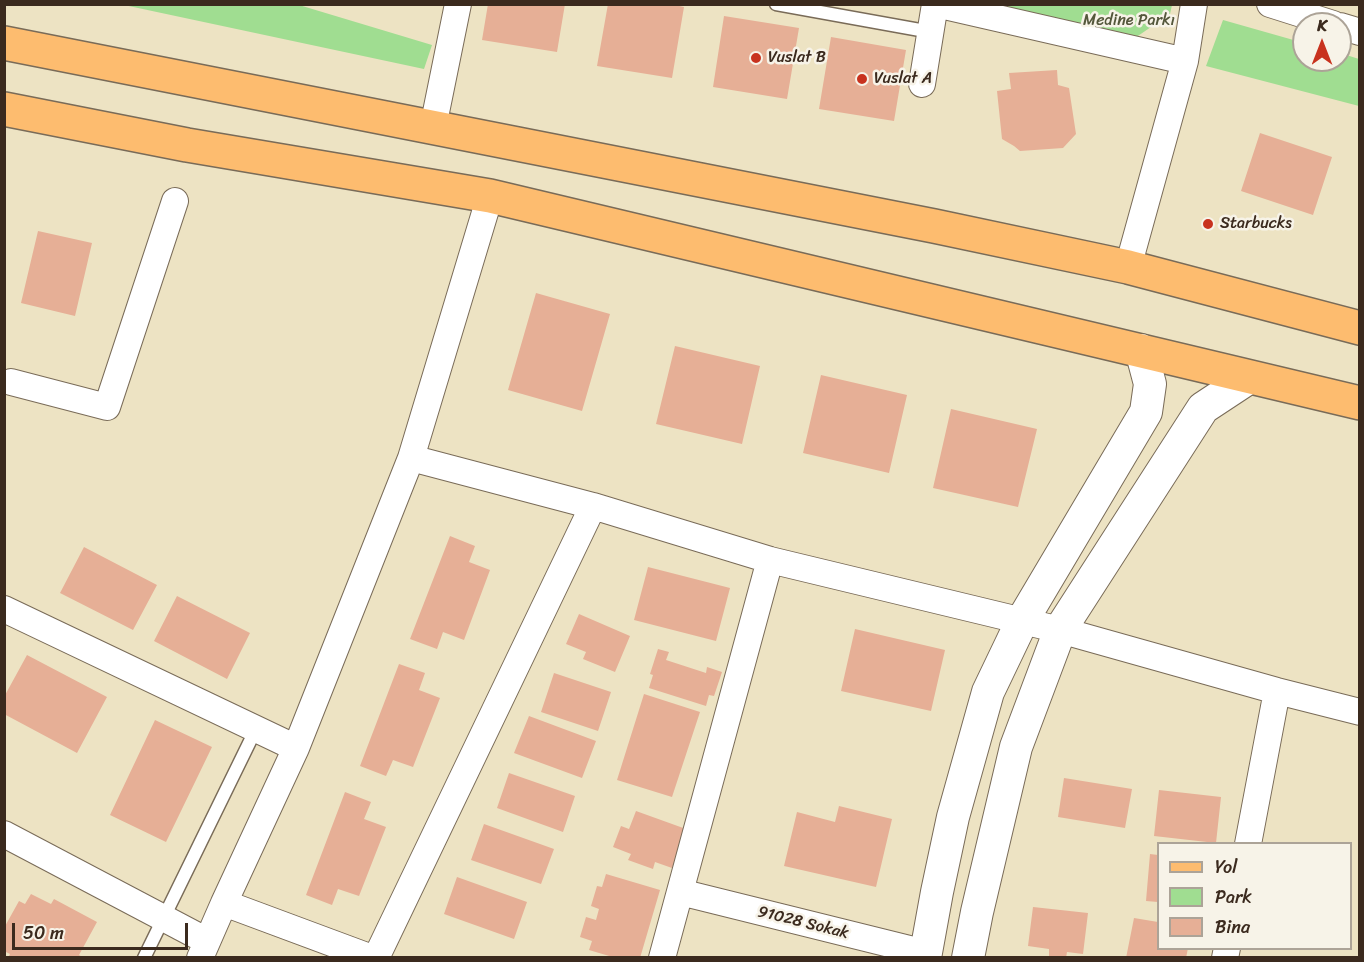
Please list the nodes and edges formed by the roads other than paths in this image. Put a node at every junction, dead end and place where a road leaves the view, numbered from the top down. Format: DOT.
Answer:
graph roads {
  1 [pos="458,4"];
  2 [pos="776,4"];
  3 [pos="935,4"];
  4 [pos="1194,4"];
  5 [pos="1270,4"];
  6 [pos="1295,12"];
  7 [pos="930,32"];
  8 [pos="4,43"];
  9 [pos="1185,61"];
  10 [pos="921,84"];
  11 [pos="4,109"];
  12 [pos="433,127"];
  13 [pos="490,196"];
  14 [pos="175,201"];
  15 [pos="1128,267"];
  16 [pos="1359,328"];
  17 [pos="1141,350"];
  18 [pos="1250,377"];
  19 [pos="7,386"];
  20 [pos="1359,403"];
  21 [pos="411,458"];
  22 [pos="592,506"];
  23 [pos="770,560"];
  24 [pos="4,609"];
  25 [pos="1022,621"];
  26 [pos="1060,630"];
  27 [pos="1277,691"];
  28 [pos="1359,712"];
  29 [pos="256,729"];
  30 [pos="296,748"];
  31 [pos="4,834"];
  32 [pos="1248,842"];
  33 [pos="680,892"];
  34 [pos="224,903"];
  35 [pos="163,918"];
  36 [pos="204,949"];
  37 [pos="925,955"];
  38 [pos="144,957"];
  39 [pos="374,957"];
  40 [pos="662,957"];
  41 [pos="968,957"];
  1 -- 12 [label="street"];
  2 -- 7 [label="lane"];
  3 -- 7 [label="street"];
  3 -- 9 [label="street"];
  4 -- 9 [label="street"];
  5 -- 6 [label="street"];
  7 -- 10 [label="street"];
  8 -- 12 [label="main road"];
  9 -- 15 [label="street"];
  11 -- 13 [label="main road"];
  12 -- 15 [label="main road"];
  13 -- 17 [label="main road"];
  13 -- 21 [label="street"];
  14 -- 19 [label="street"];
  15 -- 16 [label="main road"];
  17 -- 18 [label="main road"];
  17 -- 25 [label="street"];
  18 -- 20 [label="main road"];
  18 -- 26 [label="street"];
  21 -- 22 [label="street"];
  21 -- 30 [label="street"];
  22 -- 23 [label="street"];
  22 -- 39 [label="street"];
  23 -- 25 [label="street"];
  23 -- 33 [label="street"];
  24 -- 29 [label="street"];
  25 -- 26 [label="street"];
  25 -- 37 [label="street"];
  26 -- 27 [label="street"];
  26 -- 41 [label="street"];
  27 -- 28 [label="street"];
  27 -- 32 [label="street"];
  29 -- 30 [label="street"];
  29 -- 35 [label="lane"];
  30 -- 34 [label="street"];
  31 -- 35 [label="street"];
  33 -- 37 [label="street, 91028 Sokak"];
  33 -- 40 [label="street"];
  34 -- 36 [label="street"];
  34 -- 39 [label="street"];
  35 -- 36 [label="street"];
  35 -- 38 [label="lane"];
}
